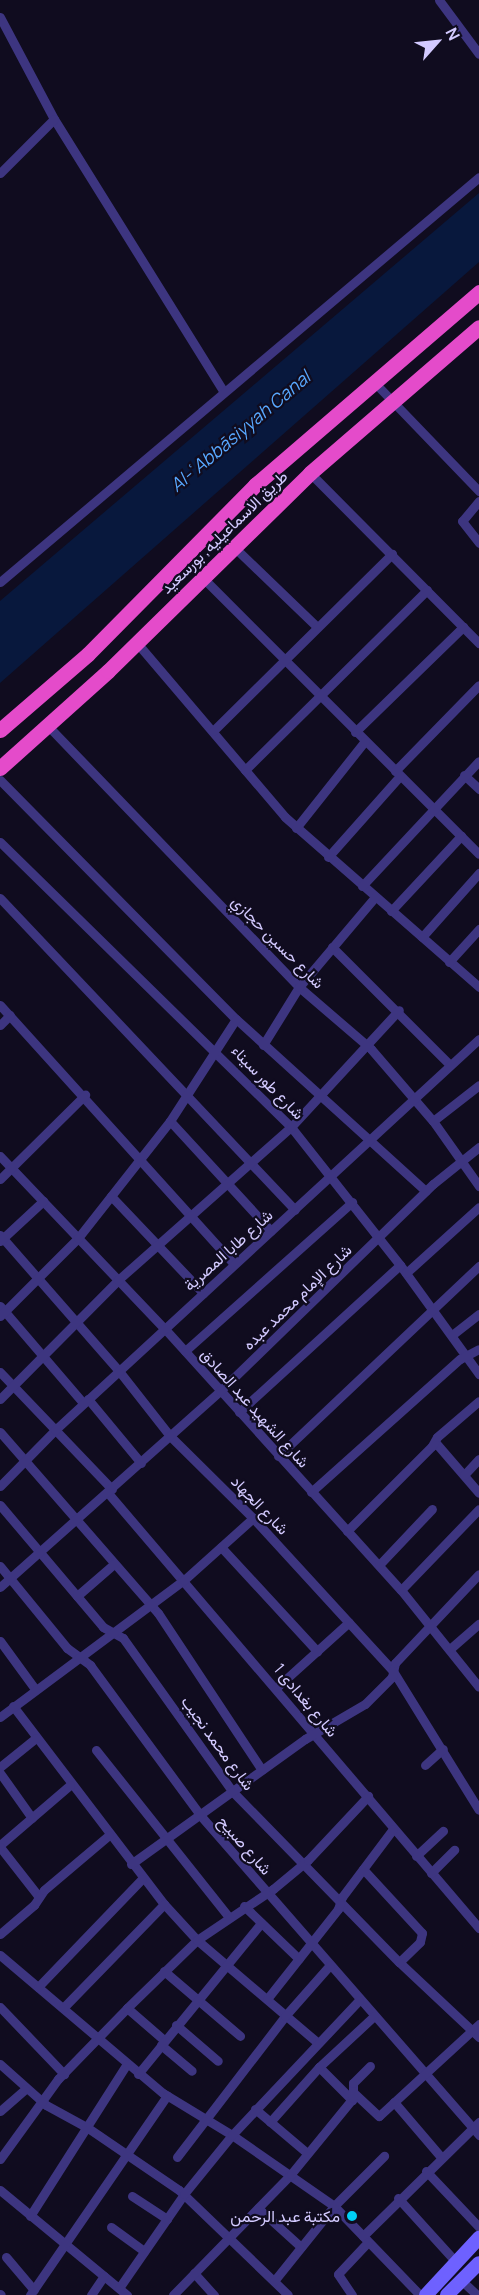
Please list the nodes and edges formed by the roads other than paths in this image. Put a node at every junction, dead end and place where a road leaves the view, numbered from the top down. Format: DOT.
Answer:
graph roads {
  1 [pos="439,0"];
  2 [pos="0,17"];
  3 [pos="479,54"];
  4 [pos="54,119"];
  5 [pos="0,173"];
  6 [pos="479,177"];
  7 [pos="479,292"];
  8 [pos="479,327"];
  9 [pos="373,381"];
  10 [pos="224,390"];
  11 [pos="392,401"];
  12 [pos="310,472"];
  13 [pos="479,491"];
  14 [pos="479,501"];
  15 [pos="479,543"];
  16 [pos="234,547"];
  17 [pos="393,555"];
  18 [pos="203,578"];
  19 [pos="0,582"];
  20 [pos="427,590"];
  21 [pos="317,627"];
  22 [pos="463,627"];
  23 [pos="137,643"];
  24 [pos="479,643"];
  25 [pos="284,660"];
  26 [pos="479,685"];
  27 [pos="319,696"];
  28 [pos="48,726"];
  29 [pos="0,730"];
  30 [pos="213,731"];
  31 [pos="355,732"];
  32 [pos="364,741"];
  33 [pos="479,761"];
  34 [pos="0,768"];
  35 [pos="245,770"];
  36 [pos="398,773"];
  37 [pos="464,775"];
  38 [pos="0,780"];
  39 [pos="479,789"];
  40 [pos="432,808"];
  41 [pos="296,828"];
  42 [pos="461,836"];
  43 [pos="0,842"];
  44 [pos="479,854"];
  45 [pos="328,857"];
  46 [pos="479,873"];
  47 [pos="362,886"];
  48 [pos="375,897"];
  49 [pos="0,898"];
  50 [pos="391,910"];
  51 [pos="479,929"];
  52 [pos="422,937"];
  53 [pos="332,947"];
  54 [pos="450,962"];
  55 [pos="299,987"];
  56 [pos="479,987"];
  57 [pos="0,1005"];
  58 [pos="399,1010"];
  59 [pos="10,1015"];
  60 [pos="236,1019"];
  61 [pos="0,1025"];
  62 [pos="479,1039"];
  63 [pos="365,1043"];
  64 [pos="263,1045"];
  65 [pos="216,1049"];
  66 [pos="449,1064"];
  67 [pos="479,1085"];
  68 [pos="187,1094"];
  69 [pos="85,1095"];
  70 [pos="319,1095"];
  71 [pos="413,1097"];
  72 [pos="170,1120"];
  73 [pos="433,1121"];
  74 [pos="291,1127"];
  75 [pos="372,1139"];
  76 [pos="479,1147"];
  77 [pos="0,1156"];
  78 [pos="141,1157"];
  79 [pos="462,1161"];
  80 [pos="251,1162"];
  81 [pos="12,1168"];
  82 [pos="333,1177"];
  83 [pos="0,1179"];
  84 [pos="228,1183"];
  85 [pos="479,1186"];
  86 [pos="426,1191"];
  87 [pos="111,1196"];
  88 [pos="43,1201"];
  89 [pos="352,1202"];
  90 [pos="479,1207"];
  91 [pos="295,1210"];
  92 [pos="192,1216"];
  93 [pos="271,1232"];
  94 [pos="1,1238"];
  95 [pos="78,1238"];
  96 [pos="379,1238"];
  97 [pos="156,1246"];
  98 [pos="234,1264"];
  99 [pos="479,1266"];
  100 [pos="403,1269"];
  101 [pos="39,1279"];
  102 [pos="118,1280"];
  103 [pos="203,1293"];
  104 [pos="433,1310"];
  105 [pos="1,1311"];
  106 [pos="479,1314"];
  107 [pos="76,1321"];
  108 [pos="165,1329"];
  109 [pos="452,1335"];
  110 [pos="479,1350"];
  111 [pos="185,1351"];
  112 [pos="42,1356"];
  113 [pos="467,1357"];
  114 [pos="119,1371"];
  115 [pos="0,1372"];
  116 [pos="479,1374"];
  117 [pos="13,1386"];
  118 [pos="220,1391"];
  119 [pos="0,1399"];
  120 [pos="86,1401"];
  121 [pos="479,1401"];
  122 [pos="239,1412"];
  123 [pos="55,1430"];
  124 [pos="0,1432"];
  125 [pos="170,1436"];
  126 [pos="435,1442"];
  127 [pos="278,1456"];
  128 [pos="25,1459"];
  129 [pos="479,1459"];
  130 [pos="141,1463"];
  131 [pos="464,1475"];
  132 [pos="0,1486"];
  133 [pos="110,1491"];
  134 [pos="311,1492"];
  135 [pos="479,1493"];
  136 [pos="0,1505"];
  137 [pos="432,1509"];
  138 [pos="479,1509"];
  139 [pos="253,1518"];
  140 [pos="79,1520"];
  141 [pos="347,1531"];
  142 [pos="221,1547"];
  143 [pos="41,1552"];
  144 [pos="114,1564"];
  145 [pos="378,1565"];
  146 [pos="0,1566"];
  147 [pos="479,1574"];
  148 [pos="10,1578"];
  149 [pos="184,1580"];
  150 [pos="0,1587"];
  151 [pos="401,1590"];
  152 [pos="77,1596"];
  153 [pos="150,1606"];
  154 [pos="349,1622"];
  155 [pos="479,1623"];
  156 [pos="431,1624"];
  157 [pos="112,1632"];
  158 [pos="0,1641"];
  159 [pos="450,1648"];
  160 [pos="317,1651"];
  161 [pos="3,1652"];
  162 [pos="78,1657"];
  163 [pos="393,1671"];
  164 [pos="276,1688"];
  165 [pos="479,1688"];
  166 [pos="35,1689"];
  167 [pos="13,1706"];
  168 [pos="0,1717"];
  169 [pos="315,1735"];
  170 [pos="36,1738"];
  171 [pos="443,1749"];
  172 [pos="96,1750"];
  173 [pos="425,1765"];
  174 [pos="0,1767"];
  175 [pos="262,1770"];
  176 [pos="0,1773"];
  177 [pos="70,1785"];
  178 [pos="232,1791"];
  179 [pos="368,1796"];
  180 [pos="479,1810"];
  181 [pos="200,1815"];
  182 [pos="32,1818"];
  183 [pos="393,1829"];
  184 [pos="443,1831"];
  185 [pos="109,1835"];
  186 [pos="164,1840"];
  187 [pos="0,1846"];
  188 [pos="454,1850"];
  189 [pos="416,1856"];
  190 [pos="131,1864"];
  191 [pos="302,1865"];
  192 [pos="363,1869"];
  193 [pos="431,1873"];
  194 [pos="142,1879"];
  195 [pos="266,1892"];
  196 [pos="39,1897"];
  197 [pos="340,1903"];
  198 [pos="164,1904"];
  199 [pos="244,1906"];
  200 [pos="229,1917"];
  201 [pos="261,1923"];
  202 [pos="479,1928"];
  203 [pos="0,1934"];
  204 [pos="197,1940"];
  205 [pos="311,1944"];
  206 [pos="0,1955"];
  207 [pos="298,1959"];
  208 [pos="399,1962"];
  209 [pos="225,1963"];
  210 [pos="330,1965"];
  211 [pos="164,1971"];
  212 [pos="38,1987"];
  213 [pos="196,1999"];
  214 [pos="267,2000"];
  215 [pos="359,2000"];
  216 [pos="0,2007"];
  217 [pos="63,2008"];
  218 [pos="127,2008"];
  219 [pos="285,2016"];
  220 [pos="374,2016"];
  221 [pos="176,2025"];
  222 [pos="477,2031"];
  223 [pos="99,2036"];
  224 [pos="240,2036"];
  225 [pos="162,2042"];
  226 [pos="317,2042"];
  227 [pos="218,2061"];
  228 [pos="0,2064"];
  229 [pos="127,2064"];
  230 [pos="319,2067"];
  231 [pos="370,2067"];
  232 [pos="192,2072"];
  233 [pos="64,2074"];
  234 [pos="138,2074"];
  235 [pos="425,2074"];
  236 [pos="25,2089"];
  237 [pos="167,2096"];
  238 [pos="353,2097"];
  239 [pos="42,2102"];
  240 [pos="394,2102"];
  241 [pos="255,2109"];
  242 [pos="0,2111"];
  243 [pos="204,2118"];
  244 [pos="270,2122"];
  245 [pos="88,2128"];
  246 [pos="477,2128"];
  247 [pos="232,2134"];
  248 [pos="307,2153"];
  249 [pos="127,2154"];
  250 [pos="384,2156"];
  251 [pos="177,2157"];
  252 [pos="441,2157"];
  253 [pos="0,2159"];
  254 [pos="426,2170"];
  255 [pos="291,2174"];
  256 [pos="0,2190"];
  257 [pos="184,2194"];
  258 [pos="132,2196"];
  259 [pos="398,2198"];
  260 [pos="334,2206"];
  261 [pos="258,2208"];
  262 [pos="30,2216"];
  263 [pos="167,2219"];
  264 [pos="111,2227"];
  265 [pos="479,2227"];
  266 [pos="479,2238"];
  267 [pos="228,2239"];
  268 [pos="365,2239"];
  269 [pos="67,2246"];
  270 [pos="301,2247"];
  271 [pos="144,2251"];
  272 [pos="6,2257"];
  273 [pos="457,2263"];
  274 [pos="479,2263"];
  275 [pos="194,2273"];
  276 [pos="104,2276"];
  277 [pos="274,2281"];
  278 [pos="462,2281"];
  279 [pos="118,2288"];
  280 [pos="32,2293"];
  281 [pos="91,2295"];
  282 [pos="127,2295"];
  283 [pos="173,2295"];
  284 [pos="214,2295"];
  285 [pos="288,2295"];
  286 [pos="352,2295"];
  287 [pos="420,2295"];
  288 [pos="426,2295"];
  289 [pos="447,2295"];
  290 [pos="477,2295"];
  1 -- 3 [label="street"];
  2 -- 4 [label="street"];
  4 -- 5 [label="street"];
  4 -- 10 [label="street"];
  6 -- 10 [label="street"];
  7 -- 9 [label="highway, طريق الاسماعيليه, بورسعيد"];
  8 -- 11 [label="highway, طريق الاسماعيليه, بورسعيد"];
  9 -- 11 [label="street"];
  9 -- 29 [label="highway, طريق الاسماعيليه, بورسعيد"];
  10 -- 19 [label="street"];
  11 -- 12 [label="highway, طريق الاسماعيليه, بورسعيد"];
  11 -- 13 [label="street"];
  12 -- 16 [label="highway, طريق الاسماعيليه, بورسعيد"];
  12 -- 17 [label="street"];
  14 -- 15 [label="street"];
  16 -- 18 [label="highway, طريق الاسماعيليه, بورسعيد"];
  16 -- 21 [label="street"];
  17 -- 20 [label="street"];
  17 -- 21 [label="street"];
  18 -- 23 [label="highway, طريق الاسماعيليه, بورسعيد"];
  18 -- 25 [label="street"];
  20 -- 22 [label="street"];
  20 -- 27 [label="street"];
  21 -- 25 [label="street"];
  22 -- 24 [label="street"];
  22 -- 31 [label="street"];
  23 -- 28 [label="highway, طريق الاسماعيليه, بورسعيد"];
  23 -- 30 [label="street"];
  25 -- 27 [label="street"];
  25 -- 30 [label="street"];
  26 -- 36 [label="street"];
  27 -- 31 [label="street"];
  27 -- 35 [label="street"];
  28 -- 34 [label="highway, طريق الاسماعيليه, بورسعيد"];
  28 -- 55 [label="street, شارع حسين حجازي"];
  30 -- 35 [label="street"];
  31 -- 32 [label="street"];
  32 -- 36 [label="street"];
  32 -- 41 [label="street"];
  33 -- 37 [label="street"];
  35 -- 41 [label="street"];
  36 -- 40 [label="street"];
  36 -- 45 [label="street"];
  37 -- 39 [label="street"];
  37 -- 40 [label="street"];
  38 -- 60 [label="street"];
  40 -- 42 [label="street"];
  40 -- 47 [label="street"];
  41 -- 45 [label="street"];
  42 -- 44 [label="street"];
  42 -- 50 [label="street"];
  43 -- 65 [label="street, شارع طور سيناء"];
  45 -- 47 [label="street"];
  46 -- 52 [label="street"];
  47 -- 48 [label="street"];
  48 -- 50 [label="street"];
  48 -- 53 [label="street"];
  49 -- 68 [label="street"];
  50 -- 52 [label="street"];
  51 -- 54 [label="street"];
  52 -- 54 [label="street"];
  53 -- 55 [label="street"];
  53 -- 58 [label="street"];
  54 -- 56 [label="street"];
  55 -- 63 [label="street, شارع حسين حجازي"];
  55 -- 64 [label="street"];
  57 -- 59 [label="street"];
  58 -- 63 [label="street"];
  58 -- 66 [label="street"];
  59 -- 61 [label="street"];
  59 -- 69 [label="street"];
  60 -- 64 [label="street"];
  60 -- 65 [label="street"];
  62 -- 66 [label="street, شارع طابا المصرية"];
  63 -- 70 [label="street"];
  63 -- 71 [label="street, شارع حسين حجازي"];
  64 -- 70 [label="street"];
  65 -- 68 [label="street"];
  65 -- 74 [label="street, شارع طور سيناء"];
  66 -- 71 [label="street, شارع طابا المصرية"];
  67 -- 73 [label="street"];
  68 -- 72 [label="street"];
  68 -- 80 [label="street"];
  69 -- 78 [label="street"];
  69 -- 81 [label="street"];
  70 -- 74 [label="street"];
  70 -- 75 [label="street"];
  71 -- 73 [label="street, شارع حسين حجازي"];
  71 -- 75 [label="street, شارع طابا المصرية"];
  72 -- 78 [label="street"];
  72 -- 84 [label="street"];
  73 -- 79 [label="street, شارع حسين حجازي"];
  74 -- 80 [label="street"];
  74 -- 82 [label="street, شارع طور سيناء"];
  75 -- 82 [label="street, شارع طابا المصرية"];
  75 -- 86 [label="street"];
  76 -- 79 [label="street, شارع الإمام محمد عبده"];
  77 -- 81 [label="street, شارع الشهيد عبد الصادق"];
  78 -- 87 [label="street"];
  78 -- 92 [label="street"];
  79 -- 85 [label="street, شارع حسين حجازي"];
  79 -- 86 [label="street, شارع الإمام محمد عبده"];
  80 -- 84 [label="street"];
  80 -- 91 [label="street"];
  81 -- 83 [label="street"];
  81 -- 88 [label="street, شارع الشهيد عبد الصادق"];
  82 -- 89 [label="street, شارع طور سيناء"];
  82 -- 91 [label="street, شارع طابا المصرية"];
  84 -- 92 [label="street"];
  84 -- 93 [label="street"];
  86 -- 96 [label="street, شارع الإمام محمد عبده"];
  87 -- 95 [label="street"];
  87 -- 97 [label="street"];
  88 -- 94 [label="street"];
  88 -- 95 [label="street, شارع الشهيد عبد الصادق"];
  89 -- 96 [label="street, شارع طور سيناء"];
  89 -- 111 [label="street"];
  90 -- 100 [label="street"];
  91 -- 93 [label="street, شارع طابا المصرية"];
  92 -- 97 [label="street"];
  92 -- 98 [label="street"];
  93 -- 98 [label="street, شارع طابا المصرية"];
  94 -- 101 [label="street, شارع الجهاد"];
  95 -- 101 [label="street"];
  95 -- 102 [label="street, شارع الشهيد عبد الصادق"];
  96 -- 100 [label="street, شارع طور سيناء"];
  96 -- 118 [label="street, شارع الإمام محمد عبده"];
  97 -- 102 [label="street"];
  97 -- 103 [label="street"];
  98 -- 103 [label="street, شارع طابا المصرية"];
  99 -- 104 [label="street"];
  100 -- 104 [label="street, شارع طور سيناء"];
  100 -- 122 [label="street"];
  101 -- 105 [label="street"];
  101 -- 107 [label="street, شارع الجهاد"];
  102 -- 107 [label="street"];
  102 -- 108 [label="street, شارع الشهيد عبد الصادق"];
  103 -- 108 [label="street, شارع طابا المصرية"];
  104 -- 109 [label="street, شارع طور سيناء"];
  104 -- 127 [label="street"];
  105 -- 112 [label="street"];
  106 -- 109 [label="street"];
  107 -- 112 [label="street"];
  107 -- 114 [label="street, شارع الجهاد"];
  108 -- 111 [label="street, شارع الشهيد عبد الصادق"];
  108 -- 114 [label="street, شارع طابا المصرية"];
  109 -- 113 [label="street, شارع طور سيناء"];
  110 -- 113 [label="street"];
  111 -- 118 [label="street, شارع الشهيد عبد الصادق"];
  112 -- 117 [label="street"];
  112 -- 120 [label="street"];
  113 -- 116 [label="street, شارع طور سيناء"];
  113 -- 134 [label="street"];
  114 -- 120 [label="street, شارع طابا المصرية"];
  114 -- 125 [label="street, شارع الجهاد"];
  115 -- 117 [label="street, شارع بغدادى 1"];
  117 -- 119 [label="street"];
  117 -- 123 [label="street, شارع بغدادى 1"];
  118 -- 122 [label="street, شارع الشهيد عبد الصادق"];
  118 -- 125 [label="street, شارع الإمام محمد عبده"];
  120 -- 123 [label="street, شارع طابا المصرية"];
  120 -- 130 [label="street"];
  121 -- 126 [label="street"];
  122 -- 127 [label="street, شارع الشهيد عبد الصادق"];
  123 -- 128 [label="street, شارع طابا المصرية"];
  123 -- 133 [label="street, شارع بغدادى 1"];
  124 -- 128 [label="street"];
  125 -- 130 [label="street, شارع الإمام محمد عبده"];
  125 -- 139 [label="street, شارع الجهاد"];
  126 -- 131 [label="street"];
  126 -- 141 [label="street"];
  127 -- 134 [label="street, شارع الشهيد عبد الصادق"];
  128 -- 132 [label="street, شارع طابا المصرية"];
  128 -- 140 [label="street"];
  129 -- 131 [label="street"];
  130 -- 133 [label="street, شارع الإمام محمد عبده"];
  131 -- 135 [label="street"];
  133 -- 140 [label="street, شارع الإمام محمد عبده"];
  133 -- 149 [label="street, شارع بغدادى 1"];
  134 -- 141 [label="street, شارع الشهيد عبد الصادق"];
  136 -- 143 [label="street, شارع محمد نجيب"];
  137 -- 145 [label="street"];
  138 -- 151 [label="street"];
  139 -- 142 [label="street"];
  139 -- 154 [label="street, شارع الجهاد"];
  140 -- 143 [label="street, شارع الإمام محمد عبده"];
  140 -- 144 [label="street"];
  141 -- 145 [label="street, شارع الشهيد عبد الصادق"];
  142 -- 149 [label="street"];
  142 -- 160 [label="street"];
  143 -- 148 [label="street, شارع الإمام محمد عبده"];
  143 -- 152 [label="street, شارع محمد نجيب"];
  144 -- 152 [label="street"];
  144 -- 153 [label="street"];
  145 -- 151 [label="street, شارع الشهيد عبد الصادق"];
  146 -- 148 [label="street, شارع صبيح"];
  147 -- 156 [label="street"];
  148 -- 150 [label="street, شارع الإمام محمد عبده"];
  148 -- 162 [label="street, شارع صبيح"];
  149 -- 153 [label="street"];
  149 -- 164 [label="street, شارع بغدادى 1"];
  151 -- 156 [label="street, شارع الشهيد عبد الصادق"];
  152 -- 157 [label="street, شارع محمد نجيب"];
  153 -- 157 [label="street"];
  153 -- 175 [label="street"];
  154 -- 160 [label="street"];
  154 -- 163 [label="street, شارع الجهاد"];
  155 -- 159 [label="street"];
  156 -- 159 [label="street, شارع الشهيد عبد الصادق"];
  156 -- 163 [label="street"];
  157 -- 162 [label="street"];
  157 -- 178 [label="street, شارع محمد نجيب"];
  158 -- 161 [label="street"];
  159 -- 165 [label="street, شارع الشهيد عبد الصادق"];
  160 -- 164 [label="street"];
  161 -- 166 [label="street"];
  162 -- 166 [label="street"];
  162 -- 181 [label="street, شارع صبيح"];
  163 -- 169 [label="street"];
  163 -- 171 [label="street, شارع الجهاد"];
  164 -- 169 [label="street, شارع بغدادى 1"];
  166 -- 167 [label="street"];
  167 -- 168 [label="street"];
  167 -- 170 [label="street"];
  169 -- 175 [label="street"];
  169 -- 179 [label="street, شارع بغدادى 1"];
  170 -- 174 [label="street"];
  170 -- 177 [label="street"];
  171 -- 173 [label="street"];
  171 -- 180 [label="street, شارع الجهاد"];
  172 -- 186 [label="street"];
  175 -- 178 [label="street"];
  176 -- 182 [label="street"];
  177 -- 182 [label="street"];
  177 -- 185 [label="street"];
  178 -- 181 [label="street"];
  178 -- 191 [label="street, شارع محمد نجيب"];
  179 -- 183 [label="street, شارع بغدادى 1"];
  179 -- 191 [label="street"];
  181 -- 186 [label="street"];
  181 -- 195 [label="street, شارع صبيح"];
  182 -- 187 [label="street"];
  183 -- 189 [label="street, شارع بغدادى 1"];
  183 -- 192 [label="street"];
  184 -- 189 [label="street"];
  185 -- 190 [label="street"];
  185 -- 196 [label="street"];
  186 -- 190 [label="street"];
  186 -- 200 [label="street"];
  187 -- 196 [label="street"];
  188 -- 193 [label="street"];
  189 -- 193 [label="street, شارع بغدادى 1"];
  190 -- 194 [label="street"];
  191 -- 195 [label="street"];
  191 -- 197 [label="street, شارع محمد نجيب"];
  192 -- 197 [label="street"];
  192 -- 208 [label="street"];
  193 -- 202 [label="street, شارع بغدادى 1"];
  194 -- 198 [label="street"];
  194 -- 212 [label="street"];
  195 -- 199 [label="street"];
  195 -- 205 [label="street, شارع صبيح"];
  196 -- 203 [label="street"];
  197 -- 205 [label="street"];
  197 -- 208 [label="street, شارع محمد نجيب"];
  198 -- 204 [label="street"];
  198 -- 217 [label="street"];
  199 -- 200 [label="street"];
  199 -- 201 [label="street"];
  200 -- 204 [label="street"];
  201 -- 207 [label="street"];
  201 -- 209 [label="street"];
  204 -- 209 [label="street"];
  204 -- 211 [label="street"];
  205 -- 207 [label="street"];
  205 -- 210 [label="street, شارع صبيح"];
  206 -- 212 [label="street"];
  207 -- 214 [label="street"];
  208 -- 222 [label="street, شارع محمد نجيب"];
  209 -- 213 [label="street"];
  209 -- 214 [label="street"];
  210 -- 215 [label="street, شارع صبيح"];
  210 -- 219 [label="street"];
  211 -- 213 [label="street"];
  211 -- 218 [label="street"];
  212 -- 217 [label="street"];
  213 -- 221 [label="street"];
  213 -- 224 [label="street"];
  214 -- 219 [label="street"];
  215 -- 220 [label="street, شارع صبيح"];
  215 -- 226 [label="street"];
  216 -- 233 [label="street"];
  217 -- 223 [label="street"];
  218 -- 223 [label="street"];
  218 -- 225 [label="street"];
  219 -- 226 [label="street"];
  219 -- 243 [label="street"];
  220 -- 230 [label="street"];
  220 -- 235 [label="street, شارع صبيح"];
  221 -- 225 [label="street"];
  221 -- 227 [label="street"];
  222 -- 235 [label="street"];
  223 -- 229 [label="street"];
  223 -- 233 [label="street"];
  225 -- 232 [label="street"];
  225 -- 234 [label="street"];
  226 -- 241 [label="street"];
  228 -- 236 [label="street"];
  229 -- 234 [label="street"];
  229 -- 245 [label="street"];
  230 -- 238 [label="street"];
  230 -- 244 [label="street"];
  231 -- 238 [label="street"];
  233 -- 239 [label="street"];
  234 -- 237 [label="street"];
  235 -- 240 [label="street"];
  235 -- 246 [label="street, شارع صبيح"];
  236 -- 239 [label="street"];
  236 -- 242 [label="street"];
  237 -- 243 [label="street"];
  237 -- 249 [label="street"];
  238 -- 240 [label="street"];
  238 -- 248 [label="street"];
  239 -- 245 [label="street"];
  239 -- 253 [label="street"];
  240 -- 252 [label="street"];
  241 -- 244 [label="street"];
  241 -- 247 [label="street"];
  243 -- 247 [label="street"];
  243 -- 251 [label="street"];
  244 -- 248 [label="street"];
  245 -- 249 [label="street"];
  245 -- 262 [label="street"];
  246 -- 252 [label="street"];
  247 -- 255 [label="street"];
  247 -- 257 [label="street"];
  248 -- 255 [label="street"];
  249 -- 257 [label="street"];
  249 -- 269 [label="street"];
  250 -- 260 [label="street"];
  252 -- 254 [label="street"];
  254 -- 259 [label="street"];
  254 -- 265 [label="street"];
  255 -- 260 [label="street"];
  255 -- 261 [label="street"];
  256 -- 262 [label="street"];
  257 -- 263 [label="street"];
  257 -- 267 [label="street"];
  258 -- 263 [label="street"];
  259 -- 268 [label="street"];
  259 -- 273 [label="street"];
  260 -- 268 [label="street"];
  260 -- 270 [label="street"];
  261 -- 267 [label="street"];
  261 -- 270 [label="street"];
  262 -- 269 [label="street"];
  263 -- 271 [label="street"];
  264 -- 271 [label="street"];
  266 -- 273 [label="main road"];
  267 -- 275 [label="street"];
  267 -- 277 [label="street"];
  268 -- 286 [label="street"];
  268 -- 287 [label="street"];
  269 -- 276 [label="street"];
  269 -- 280 [label="street"];
  270 -- 277 [label="street"];
  271 -- 279 [label="street"];
  272 -- 280 [label="street"];
  273 -- 288 [label="main road"];
  274 -- 278 [label="main road"];
  275 -- 283 [label="street"];
  275 -- 284 [label="street"];
  276 -- 279 [label="street"];
  276 -- 281 [label="street"];
  277 -- 285 [label="street"];
  278 -- 289 [label="main road"];
  278 -- 290 [label="street"];
  279 -- 282 [label="street"];
}
